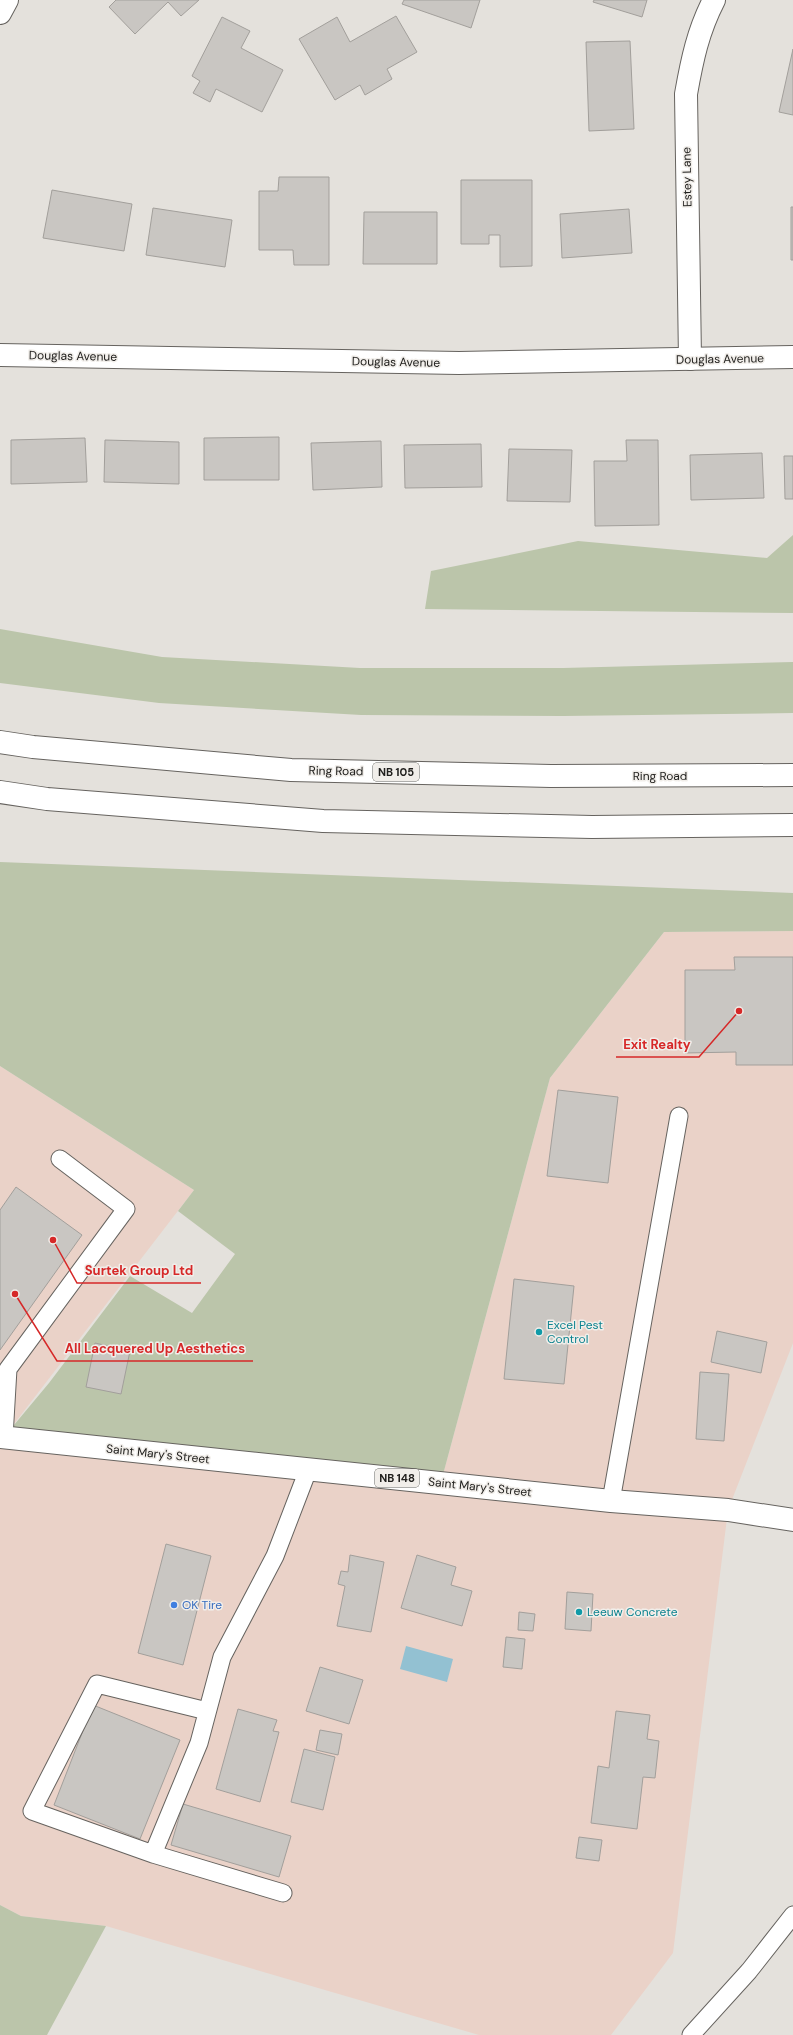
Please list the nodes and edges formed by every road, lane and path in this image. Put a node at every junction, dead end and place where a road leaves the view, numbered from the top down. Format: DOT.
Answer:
graph roads {
  1 [pos="7,0"];
  2 [pos="714,0"];
  3 [pos="0,13"];
  4 [pos="0,355"];
  5 [pos="793,358"];
  6 [pos="690,359"];
  7 [pos="0,742"];
  8 [pos="793,775"];
  9 [pos="0,792"];
  10 [pos="793,825"];
  11 [pos="679,1116"];
  12 [pos="60,1159"];
  13 [pos="2,1437"];
  14 [pos="308,1470"];
  15 [pos="611,1501"];
  16 [pos="793,1520"];
  17 [pos="207,1711"];
  18 [pos="153,1854"];
  19 [pos="284,1893"];
  20 [pos="793,1915"];
  21 [pos="691,2035"];
  1 -- 3 [label="main road"];
  2 -- 6 [label="main road, Estey Lane"];
  4 -- 6 [label="main road, Douglas Avenue"];
  5 -- 6 [label="main road, Douglas Avenue"];
  7 -- 8 [label="main road, Ring Road / NB 105"];
  9 -- 10 [label="main road"];
  11 -- 15 [label="lane"];
  12 -- 13 [label="lane"];
  13 -- 14 [label="main road, Saint Mary's Street / NB 148"];
  14 -- 15 [label="main road, Saint Mary's Street / NB 148"];
  14 -- 17 [label="lane"];
  15 -- 16 [label="main road, Saint Mary's Street / NB 148"];
  17 -- 18 [label="lane"];
  17 -- 18 [label="lane"];
  18 -- 19 [label="lane"];
  20 -- 21 [label="lane"];
}
